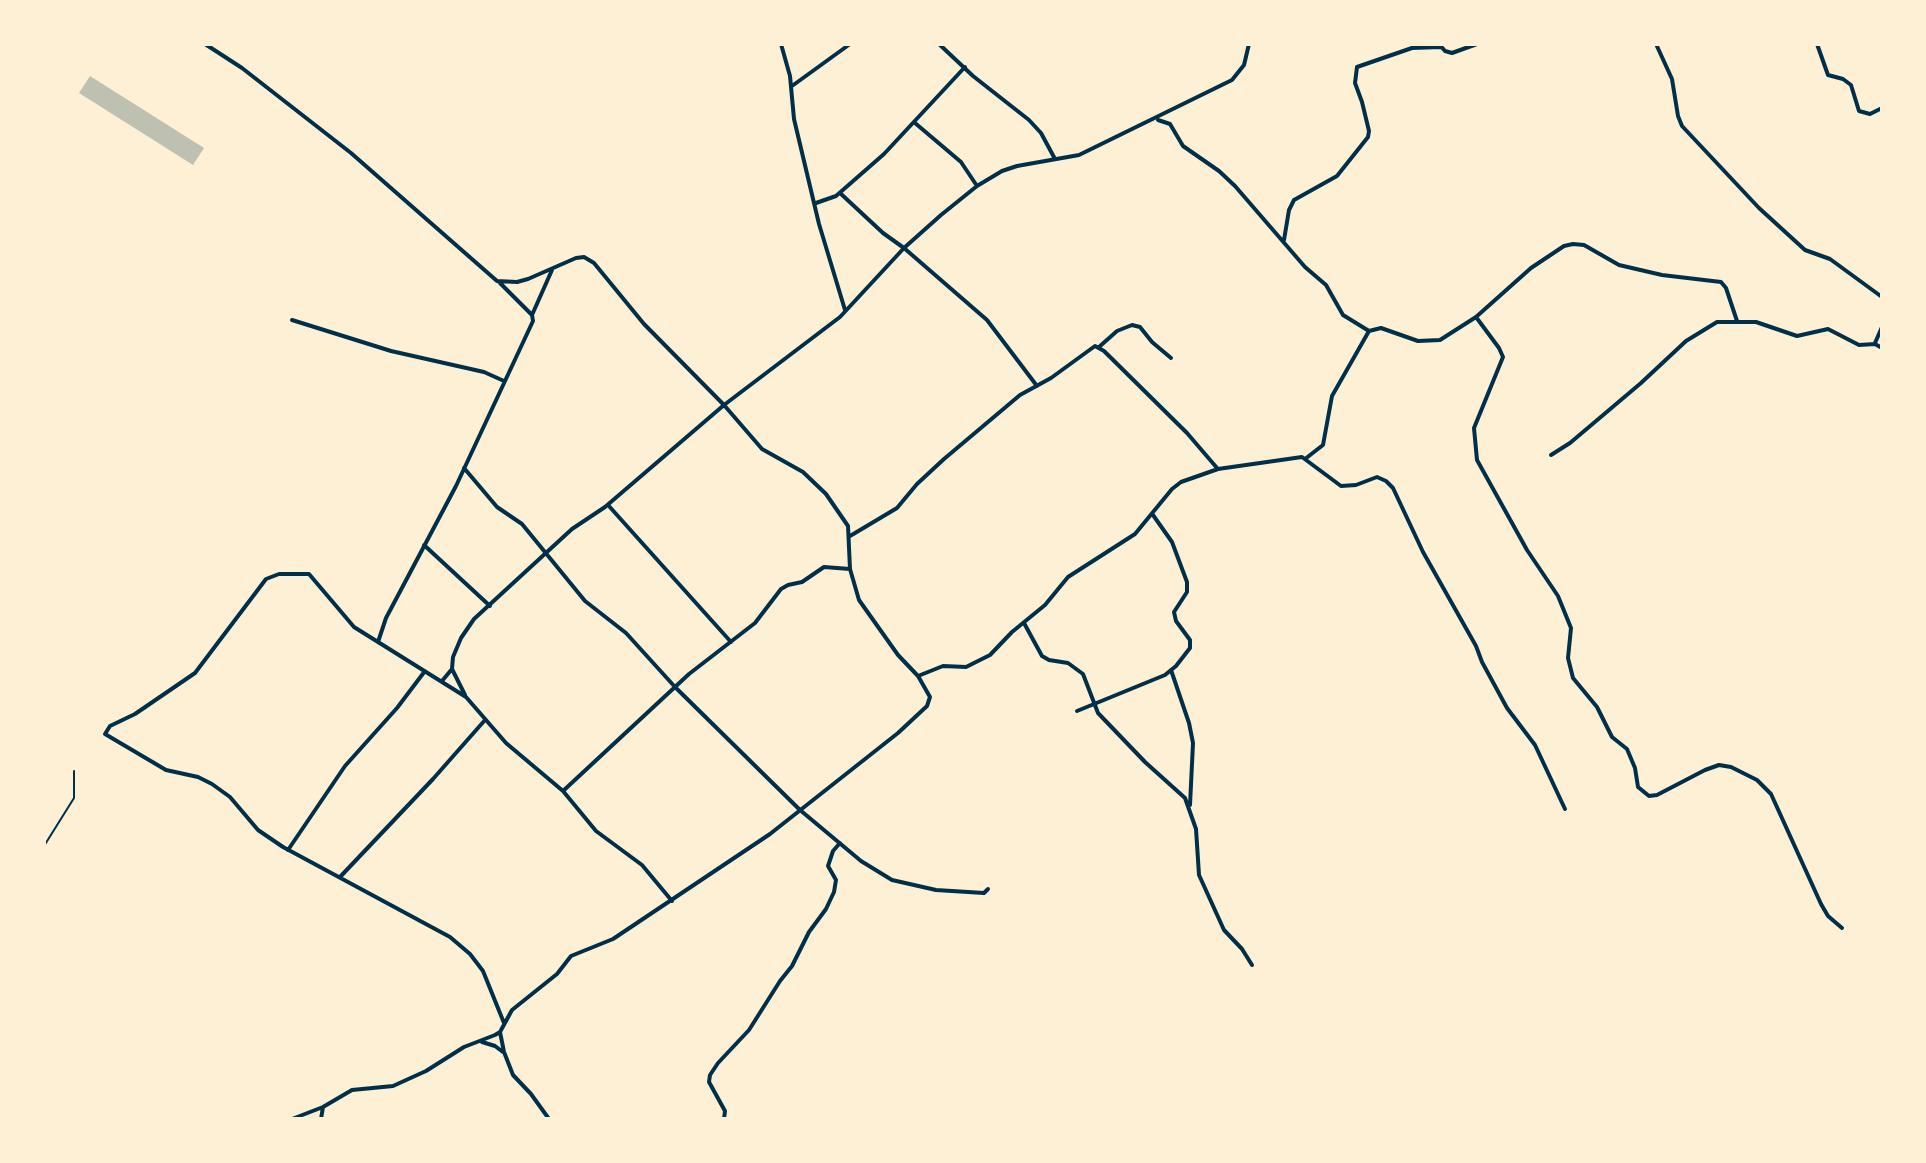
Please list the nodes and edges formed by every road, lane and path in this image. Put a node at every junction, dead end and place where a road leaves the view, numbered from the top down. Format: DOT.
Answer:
graph roads {
  1 [pos="205,44"];
  2 [pos="781,44"];
  3 [pos="850,44"];
  4 [pos="939,44"];
  5 [pos="1249,44"];
  6 [pos="1477,44"];
  7 [pos="1656,44"];
  8 [pos="1817,44"];
  9 [pos="1440,46"];
  10 [pos="965,67"];
  11 [pos="792,86"];
  12 [pos="1882,108"];
  13 [pos="1157,119"];
  14 [pos="915,123"];
  15 [pos="1055,159"];
  16 [pos="977,186"];
  17 [pos="840,193"];
  18 [pos="816,203"];
  19 [pos="1283,242"];
  20 [pos="904,248"];
  21 [pos="553,269"];
  22 [pos="497,281"];
  23 [pos="1882,297"];
  24 [pos="845,310"];
  25 [pos="532,315"];
  26 [pos="1476,317"];
  27 [pos="292,320"];
  28 [pos="1737,321"];
  29 [pos="1882,327"];
  30 [pos="1369,331"];
  31 [pos="1875,344"];
  32 [pos="1099,347"];
  33 [pos="1882,348"];
  34 [pos="1171,358"];
  35 [pos="505,381"];
  36 [pos="1037,386"];
  37 [pos="724,405"];
  38 [pos="1551,455"];
  39 [pos="1305,459"];
  40 [pos="464,468"];
  41 [pos="1218,469"];
  42 [pos="608,505"];
  43 [pos="1153,515"];
  44 [pos="850,536"];
  45 [pos="424,545"];
  46 [pos="547,554"];
  47 [pos="850,569"];
  48 [pos="490,607"];
  49 [pos="1024,623"];
  50 [pos="378,642"];
  51 [pos="731,642"];
  52 [pos="452,669"];
  53 [pos="425,670"];
  54 [pos="1171,670"];
  55 [pos="918,676"];
  56 [pos="442,681"];
  57 [pos="675,687"];
  58 [pos="466,697"];
  59 [pos="1093,704"];
  60 [pos="1077,711"];
  61 [pos="485,720"];
  62 [pos="74,771"];
  63 [pos="563,791"];
  64 [pos="1190,807"];
  65 [pos="1565,809"];
  66 [pos="800,810"];
  67 [pos="840,843"];
  68 [pos="44,846"];
  69 [pos="288,850"];
  70 [pos="340,877"];
  71 [pos="988,889"];
  72 [pos="672,901"];
  73 [pos="1842,928"];
  74 [pos="1252,965"];
  75 [pos="504,1023"];
  76 [pos="500,1032"];
  77 [pos="480,1042"];
  78 [pos="504,1052"];
  79 [pos="323,1107"];
  80 [pos="292,1119"];
  81 [pos="321,1119"];
  82 [pos="549,1119"];
  83 [pos="724,1119"];
  1 -- 22 [label="street"];
  2 -- 11 [label="street"];
  3 -- 11 [label="street"];
  4 -- 10 [label="street"];
  5 -- 13 [label="street"];
  6 -- 9 [label="street"];
  7 -- 23 [label="street"];
  8 -- 12 [label="street"];
  9 -- 19 [label="street"];
  10 -- 14 [label="street"];
  10 -- 15 [label="street"];
  11 -- 18 [label="street"];
  13 -- 15 [label="street"];
  13 -- 19 [label="street"];
  14 -- 16 [label="street"];
  14 -- 17 [label="street"];
  15 -- 16 [label="street"];
  16 -- 20 [label="street"];
  17 -- 18 [label="street"];
  17 -- 20 [label="street"];
  18 -- 24 [label="street"];
  19 -- 30 [label="street"];
  20 -- 24 [label="street"];
  20 -- 36 [label="street"];
  21 -- 22 [label="street"];
  21 -- 25 [label="street"];
  21 -- 37 [label="street"];
  22 -- 25 [label="street"];
  24 -- 37 [label="street"];
  25 -- 35 [label="street"];
  26 -- 28 [label="street"];
  26 -- 30 [label="street"];
  26 -- 73 [label="street"];
  27 -- 35 [label="street"];
  28 -- 31 [label="street"];
  28 -- 38 [label="street"];
  29 -- 31 [label="street"];
  30 -- 39 [label="street"];
  31 -- 33 [label="street"];
  32 -- 34 [label="street"];
  32 -- 36 [label="street"];
  32 -- 41 [label="street"];
  35 -- 40 [label="street"];
  36 -- 44 [label="street"];
  37 -- 42 [label="street"];
  37 -- 44 [label="street"];
  39 -- 41 [label="street"];
  39 -- 65 [label="street"];
  40 -- 45 [label="street"];
  40 -- 46 [label="street"];
  41 -- 43 [label="street"];
  42 -- 46 [label="street"];
  42 -- 51 [label="street"];
  43 -- 49 [label="street"];
  43 -- 54 [label="street"];
  44 -- 47 [label="street"];
  45 -- 48 [label="street"];
  45 -- 50 [label="street"];
  46 -- 48 [label="street"];
  46 -- 57 [label="street"];
  47 -- 51 [label="street"];
  47 -- 55 [label="street"];
  48 -- 52 [label="street"];
  49 -- 55 [label="street"];
  49 -- 59 [label="street"];
  50 -- 53 [label="street"];
  50 -- 69 [label="street"];
  51 -- 57 [label="street"];
  52 -- 56 [label="street"];
  52 -- 58 [label="street"];
  53 -- 56 [label="street"];
  53 -- 69 [label="street"];
  54 -- 59 [label="street"];
  54 -- 64 [label="street"];
  55 -- 66 [label="street"];
  56 -- 58 [label="street"];
  57 -- 63 [label="street"];
  57 -- 66 [label="street"];
  58 -- 61 [label="street"];
  59 -- 60 [label="street"];
  59 -- 64 [label="street"];
  61 -- 63 [label="street"];
  61 -- 70 [label="street"];
  62 -- 68 [label="path"];
  63 -- 72 [label="street"];
  64 -- 74 [label="street"];
  66 -- 67 [label="street"];
  66 -- 72 [label="street"];
  67 -- 71 [label="street"];
  67 -- 83 [label="street"];
  69 -- 70 [label="street"];
  70 -- 75 [label="street"];
  72 -- 75 [label="street"];
  75 -- 76 [label="street"];
  76 -- 77 [label="street"];
  76 -- 78 [label="street"];
  77 -- 78 [label="street"];
  77 -- 79 [label="street"];
  78 -- 82 [label="street"];
  79 -- 80 [label="street"];
  79 -- 81 [label="street"];
}
